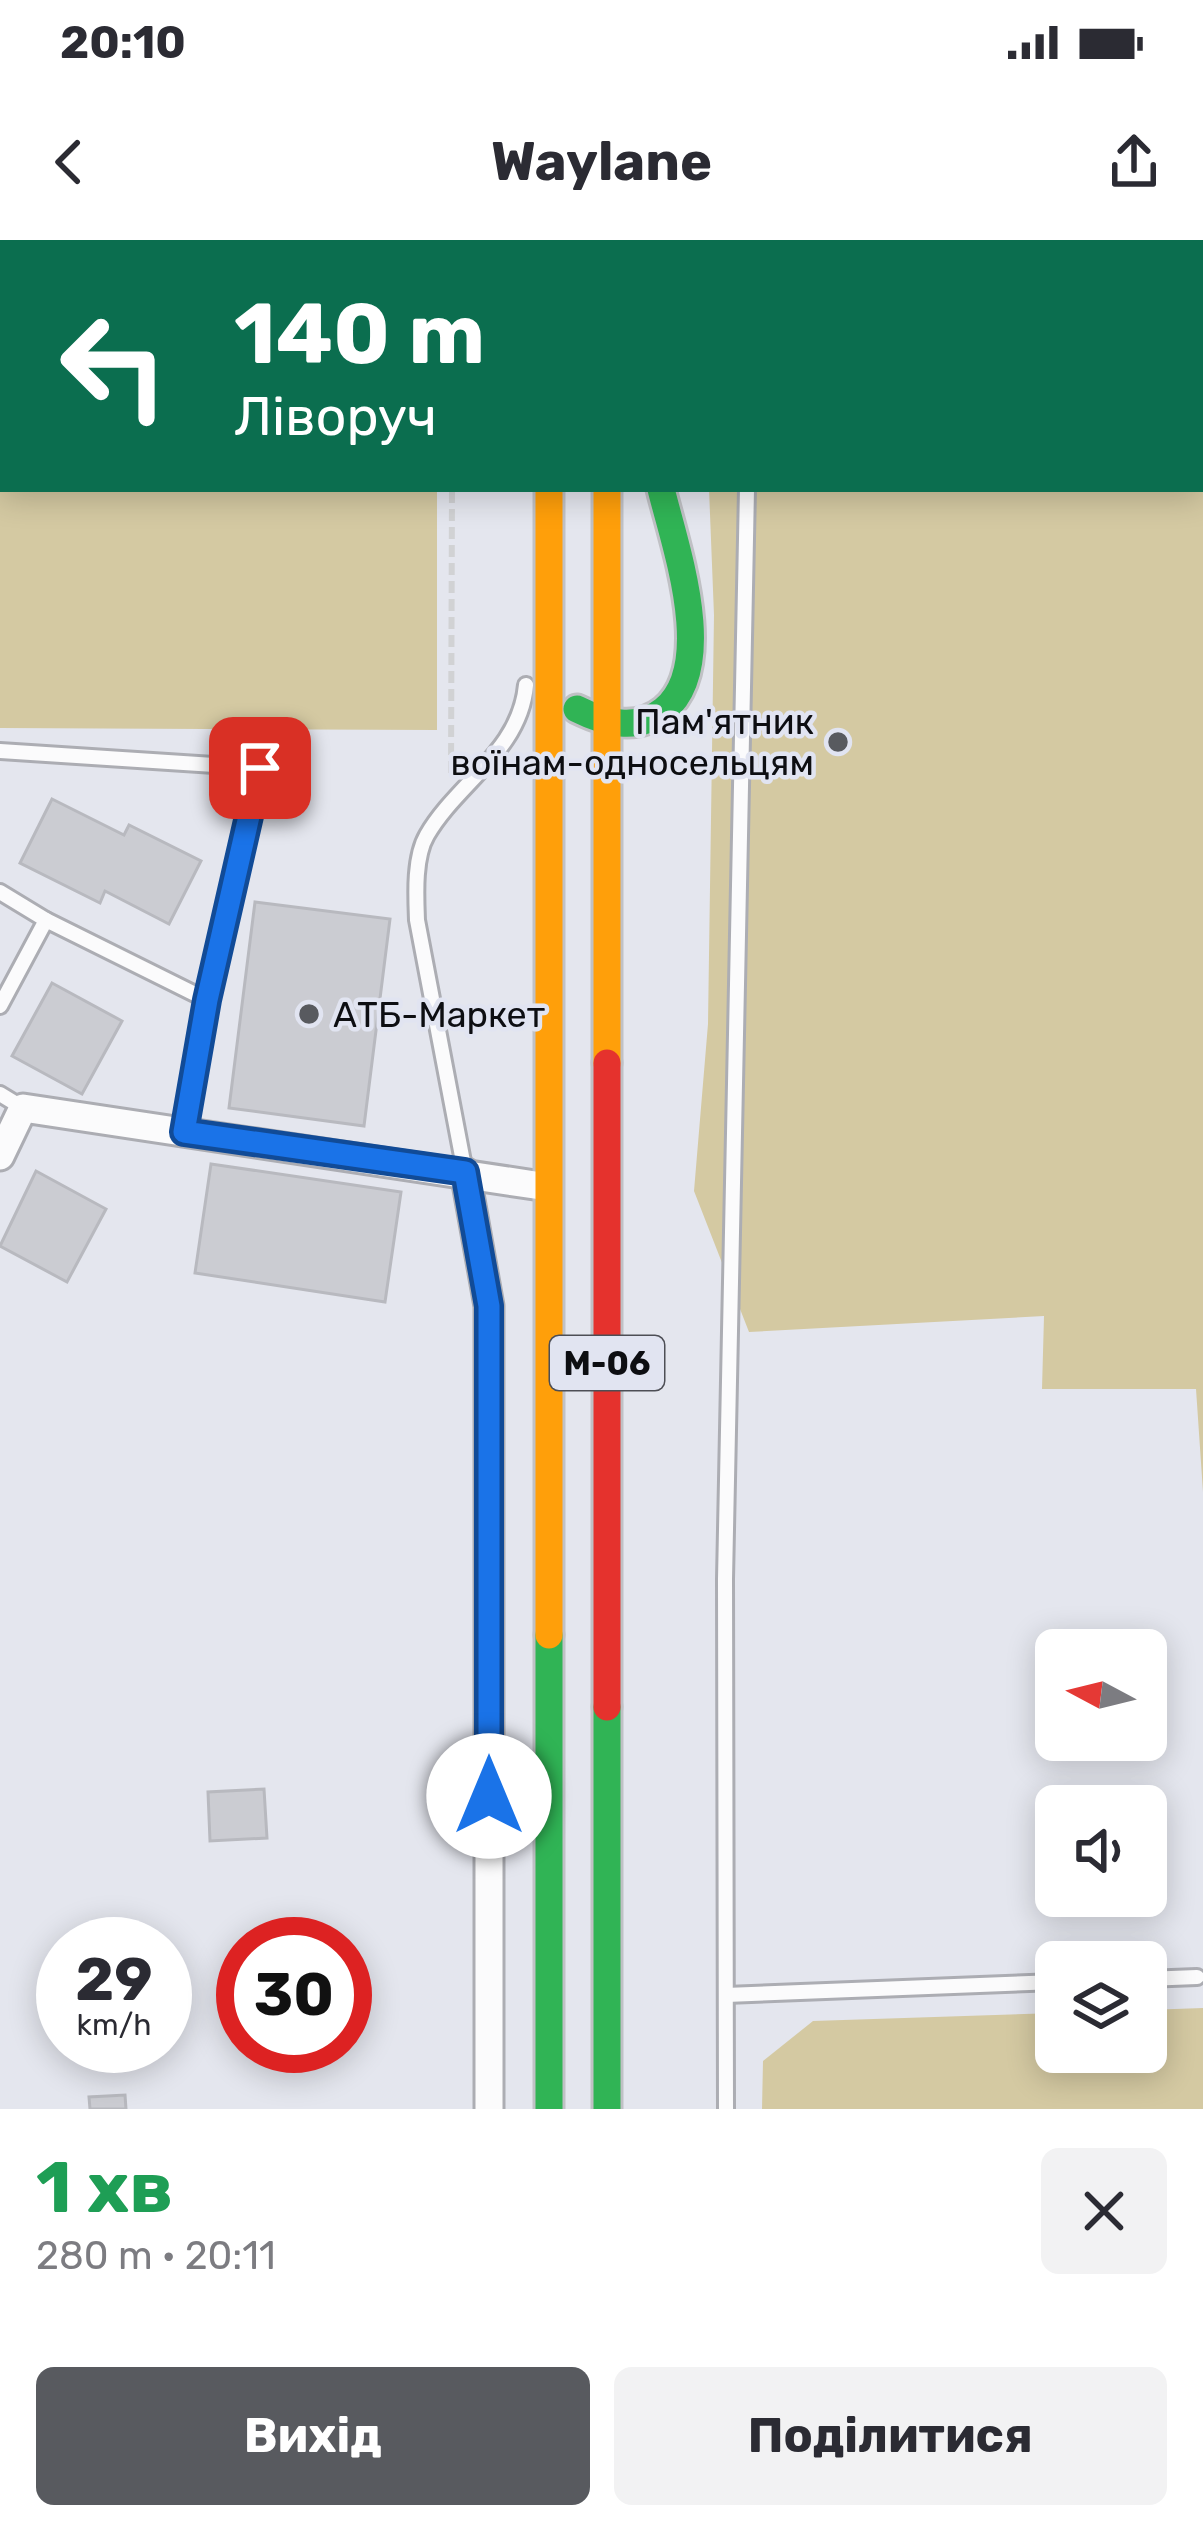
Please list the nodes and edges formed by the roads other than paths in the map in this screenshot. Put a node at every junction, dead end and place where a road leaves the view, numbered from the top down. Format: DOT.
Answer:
graph roads {
  1 [pos="546,492"];
  2 [pos="607,492"];
  3 [pos="662,492"];
  4 [pos="747,492"];
  5 [pos="540,635"];
  6 [pos="527,672"];
  7 [pos="608,725"];
  8 [pos="0,752"];
  9 [pos="0,892"];
  10 [pos="46,920"];
  11 [pos="207,1000"];
  12 [pos="0,1006"];
  13 [pos="12,1101"];
  14 [pos="184,1132"];
  15 [pos="0,1156"];
  16 [pos="465,1172"];
  17 [pos="548,1187"];
  18 [pos="1197,1976"];
  19 [pos="1167,1977"];
  20 [pos="1035,1983"];
  21 [pos="726,1995"];
  22 [pos="489,2109"];
  23 [pos="549,2109"];
  24 [pos="607,2109"];
  25 [pos="726,2109"];
  1 -- 5 [label="highway, М-06"];
  2 -- 7 [label="highway, М-06"];
  3 -- 7 [label="highway"];
  4 -- 21 [label="lane"];
  5 -- 7 [label="highway"];
  5 -- 17 [label="highway, М-06"];
  6 -- 16 [label="lane"];
  7 -- 24 [label="highway, М-06"];
  8 -- 11 [label="lane"];
  9 -- 10 [label="lane"];
  10 -- 11 [label="lane"];
  10 -- 12 [label="lane"];
  11 -- 14 [label="lane"];
  13 -- 14 [label="street"];
  13 -- 15 [label="street"];
  14 -- 16 [label="street"];
  16 -- 17 [label="street"];
  16 -- 22 [label="street"];
  17 -- 23 [label="highway, М-06"];
  18 -- 19 [label="lane"];
  20 -- 21 [label="lane"];
  21 -- 25 [label="lane"];
}
